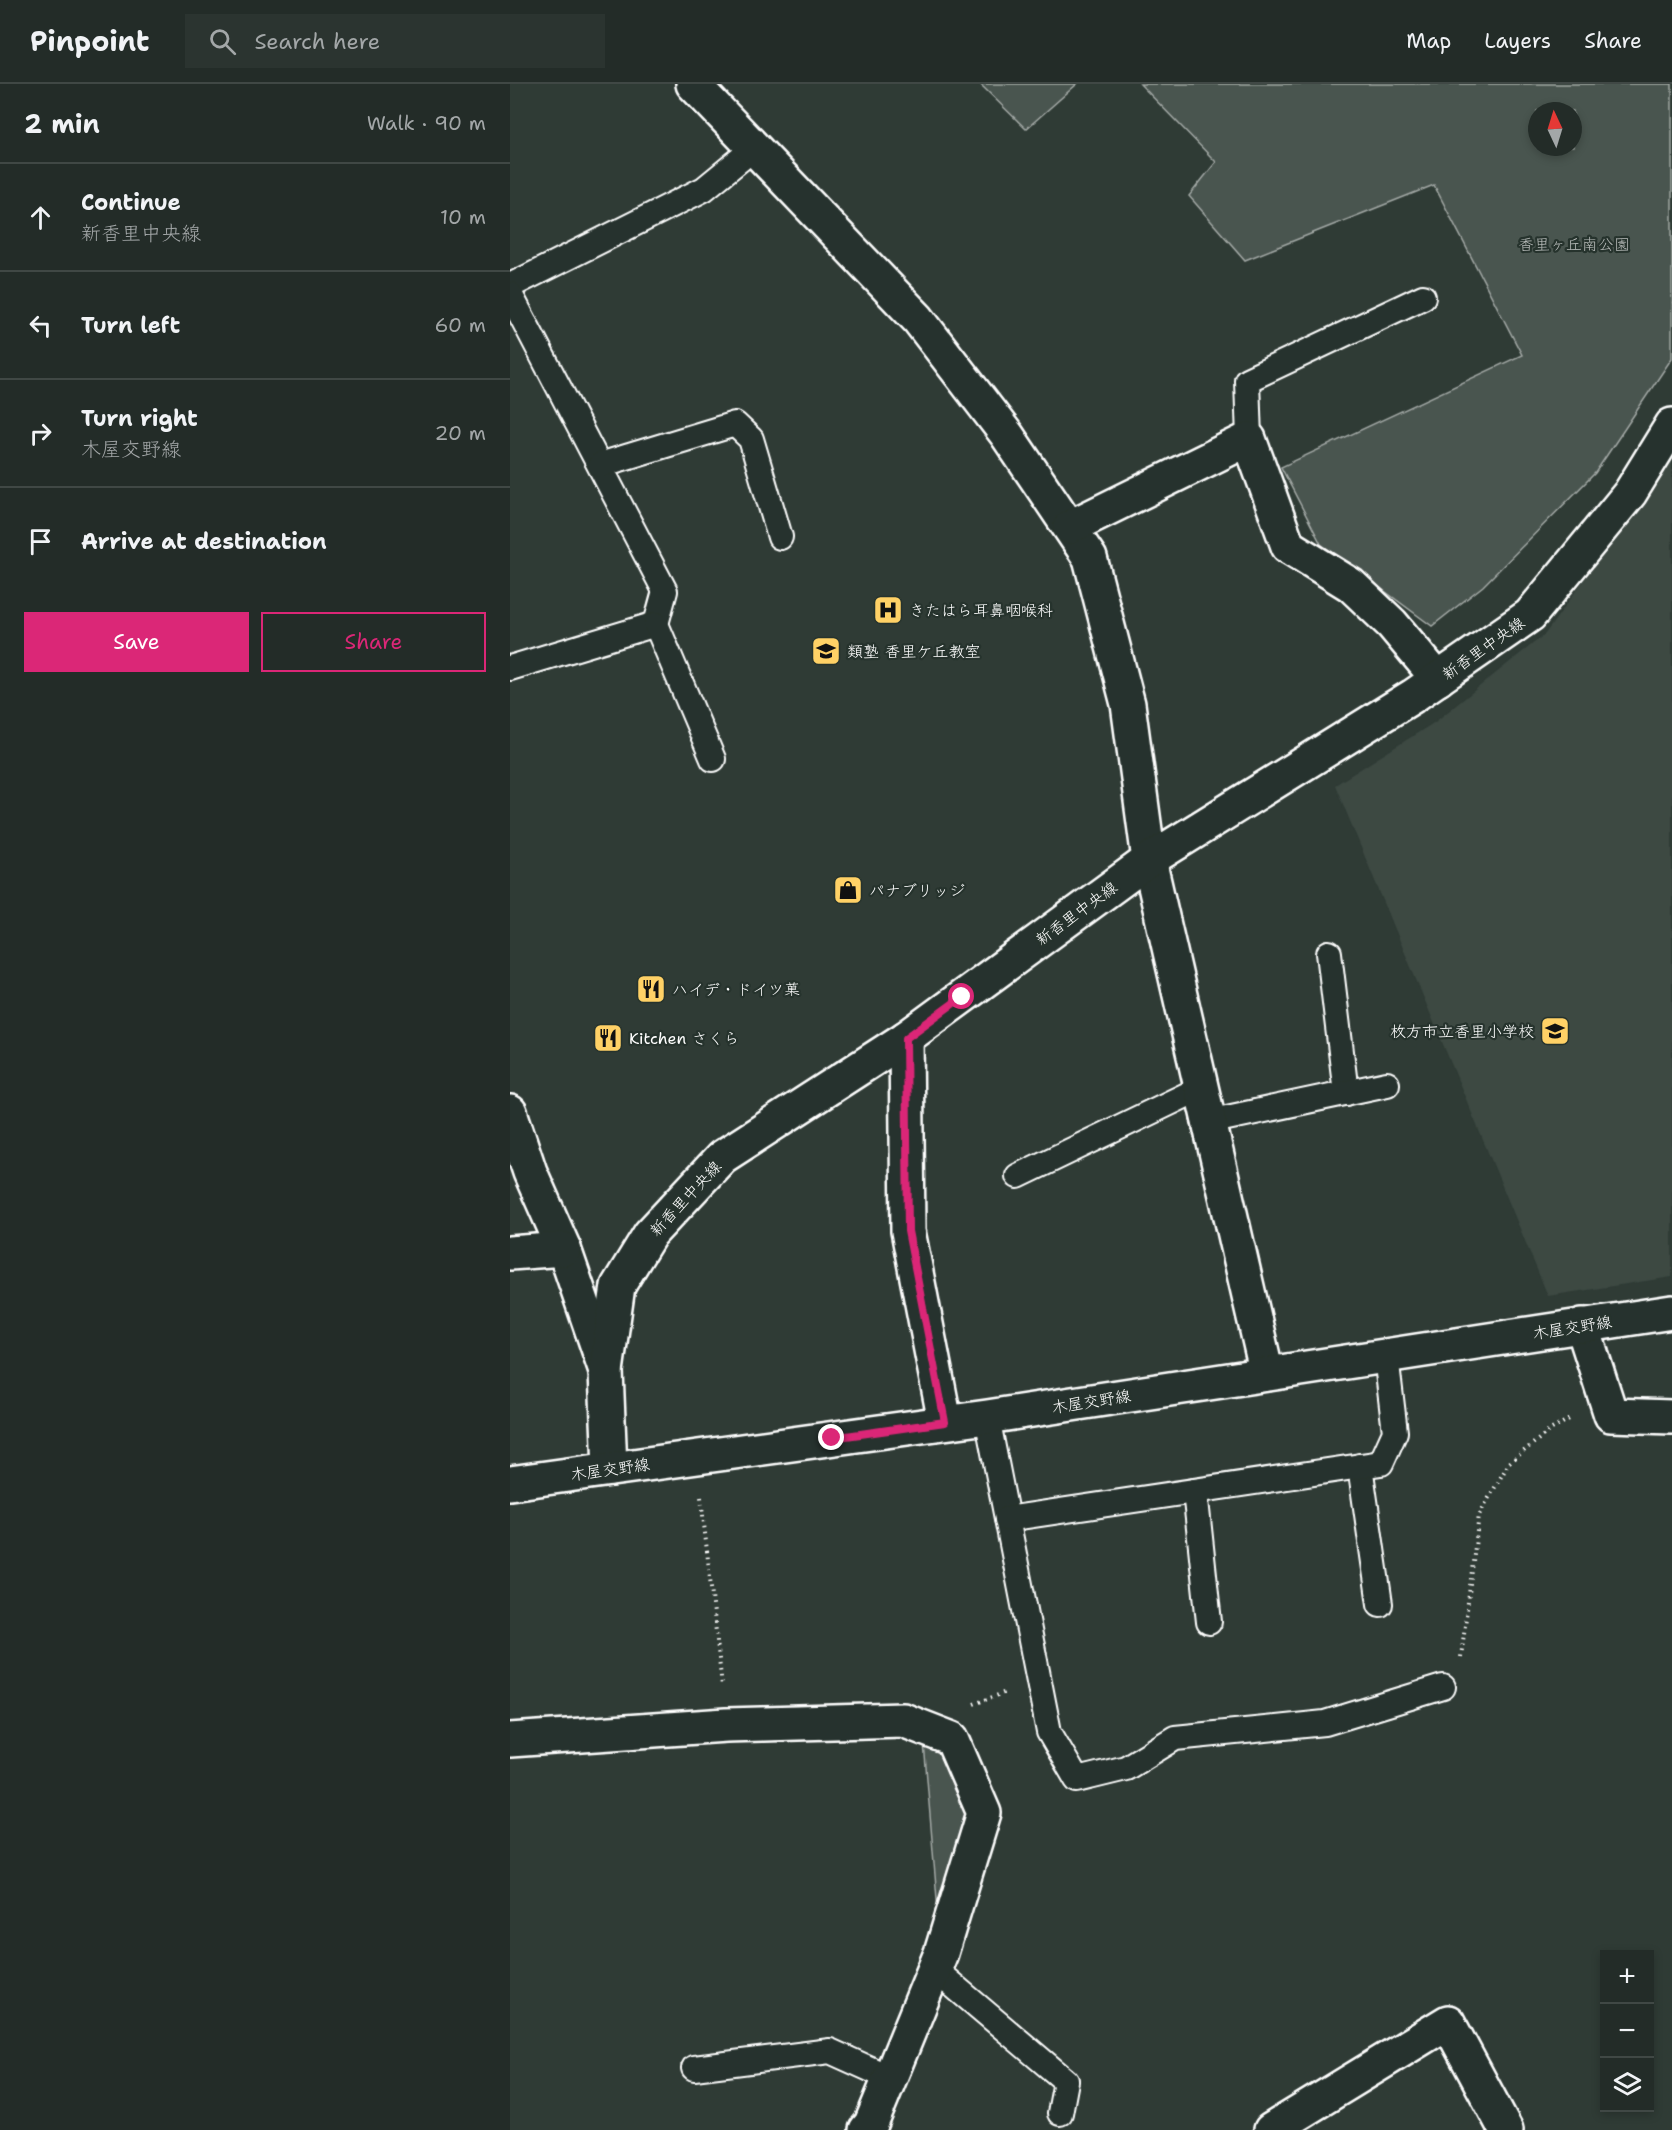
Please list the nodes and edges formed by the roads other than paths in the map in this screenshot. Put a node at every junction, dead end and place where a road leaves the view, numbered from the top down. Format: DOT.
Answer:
graph roads {
  1 [pos="693,84"];
  2 [pos="754,148"];
  3 [pos="510,286"];
  4 [pos="510,294"];
  5 [pos="1423,297"];
  6 [pos="1672,425"];
  7 [pos="1249,439"];
  8 [pos="600,465"];
  9 [pos="1070,527"];
  10 [pos="780,537"];
  11 [pos="657,624"];
  12 [pos="510,668"];
  13 [pos="1438,679"];
  14 [pos="713,759"];
  15 [pos="1149,860"];
  16 [pos="1329,953"];
  17 [pos="906,1038"];
  18 [pos="1387,1084"];
  19 [pos="1201,1088"];
  20 [pos="1346,1093"];
  21 [pos="510,1112"];
  22 [pos="1208,1122"];
  23 [pos="1018,1176"];
  24 [pos="564,1249"];
  25 [pos="510,1253"];
  26 [pos="1672,1312"];
  27 [pos="1582,1325"];
  28 [pos="1386,1356"];
  29 [pos="606,1371"];
  30 [pos="1267,1374"];
  31 [pos="987,1417"];
  32 [pos="1672,1417"];
  33 [pos="945,1422"];
  34 [pos="1359,1466"];
  35 [pos="610,1469"];
  36 [pos="510,1484"];
  37 [pos="1195,1491"];
  38 [pos="1007,1519"];
  39 [pos="1380,1604"];
  40 [pos="1209,1622"];
  41 [pos="1443,1687"];
  42 [pos="510,1740"];
  43 [pos="934,1970"];
  44 [pos="694,2068"];
  45 [pos="890,2078"];
  46 [pos="1060,2113"];
  47 [pos="866,2130"];
  48 [pos="1271,2130"];
  49 [pos="1506,2130"];
  1 -- 2 [label="street"];
  2 -- 3 [label="lane"];
  2 -- 9 [label="street"];
  4 -- 8 [label="lane"];
  5 -- 7 [label="lane"];
  6 -- 13 [label="street, 新香里中央線"];
  7 -- 9 [label="street"];
  7 -- 13 [label="street"];
  8 -- 10 [label="lane"];
  8 -- 11 [label="lane"];
  9 -- 15 [label="street"];
  11 -- 12 [label="lane"];
  11 -- 14 [label="lane"];
  13 -- 15 [label="street, 新香里中央線"];
  15 -- 17 [label="street, 新香里中央線"];
  15 -- 19 [label="street"];
  16 -- 20 [label="lane"];
  17 -- 29 [label="street, 新香里中央線"];
  17 -- 33 [label="street"];
  18 -- 20 [label="lane"];
  19 -- 22 [label="street"];
  19 -- 23 [label="lane"];
  20 -- 22 [label="lane"];
  21 -- 24 [label="street"];
  22 -- 30 [label="street"];
  24 -- 25 [label="street"];
  24 -- 29 [label="street"];
  26 -- 27 [label="street, 木屋交野線"];
  27 -- 28 [label="street, 木屋交野線"];
  27 -- 32 [label="street"];
  28 -- 30 [label="street, 木屋交野線"];
  28 -- 34 [label="lane"];
  29 -- 35 [label="street, 新香里中央線"];
  30 -- 31 [label="street, 木屋交野線"];
  31 -- 33 [label="street, 木屋交野線"];
  31 -- 38 [label="lane"];
  33 -- 35 [label="street, 木屋交野線"];
  34 -- 37 [label="lane"];
  34 -- 39 [label="lane"];
  35 -- 36 [label="street, 木屋交野線"];
  37 -- 38 [label="lane"];
  37 -- 40 [label="lane"];
  38 -- 41 [label="lane"];
  42 -- 43 [label="street"];
  43 -- 45 [label="street"];
  43 -- 46 [label="lane"];
  44 -- 45 [label="lane"];
  45 -- 47 [label="street"];
  48 -- 49 [label="street"];
}
